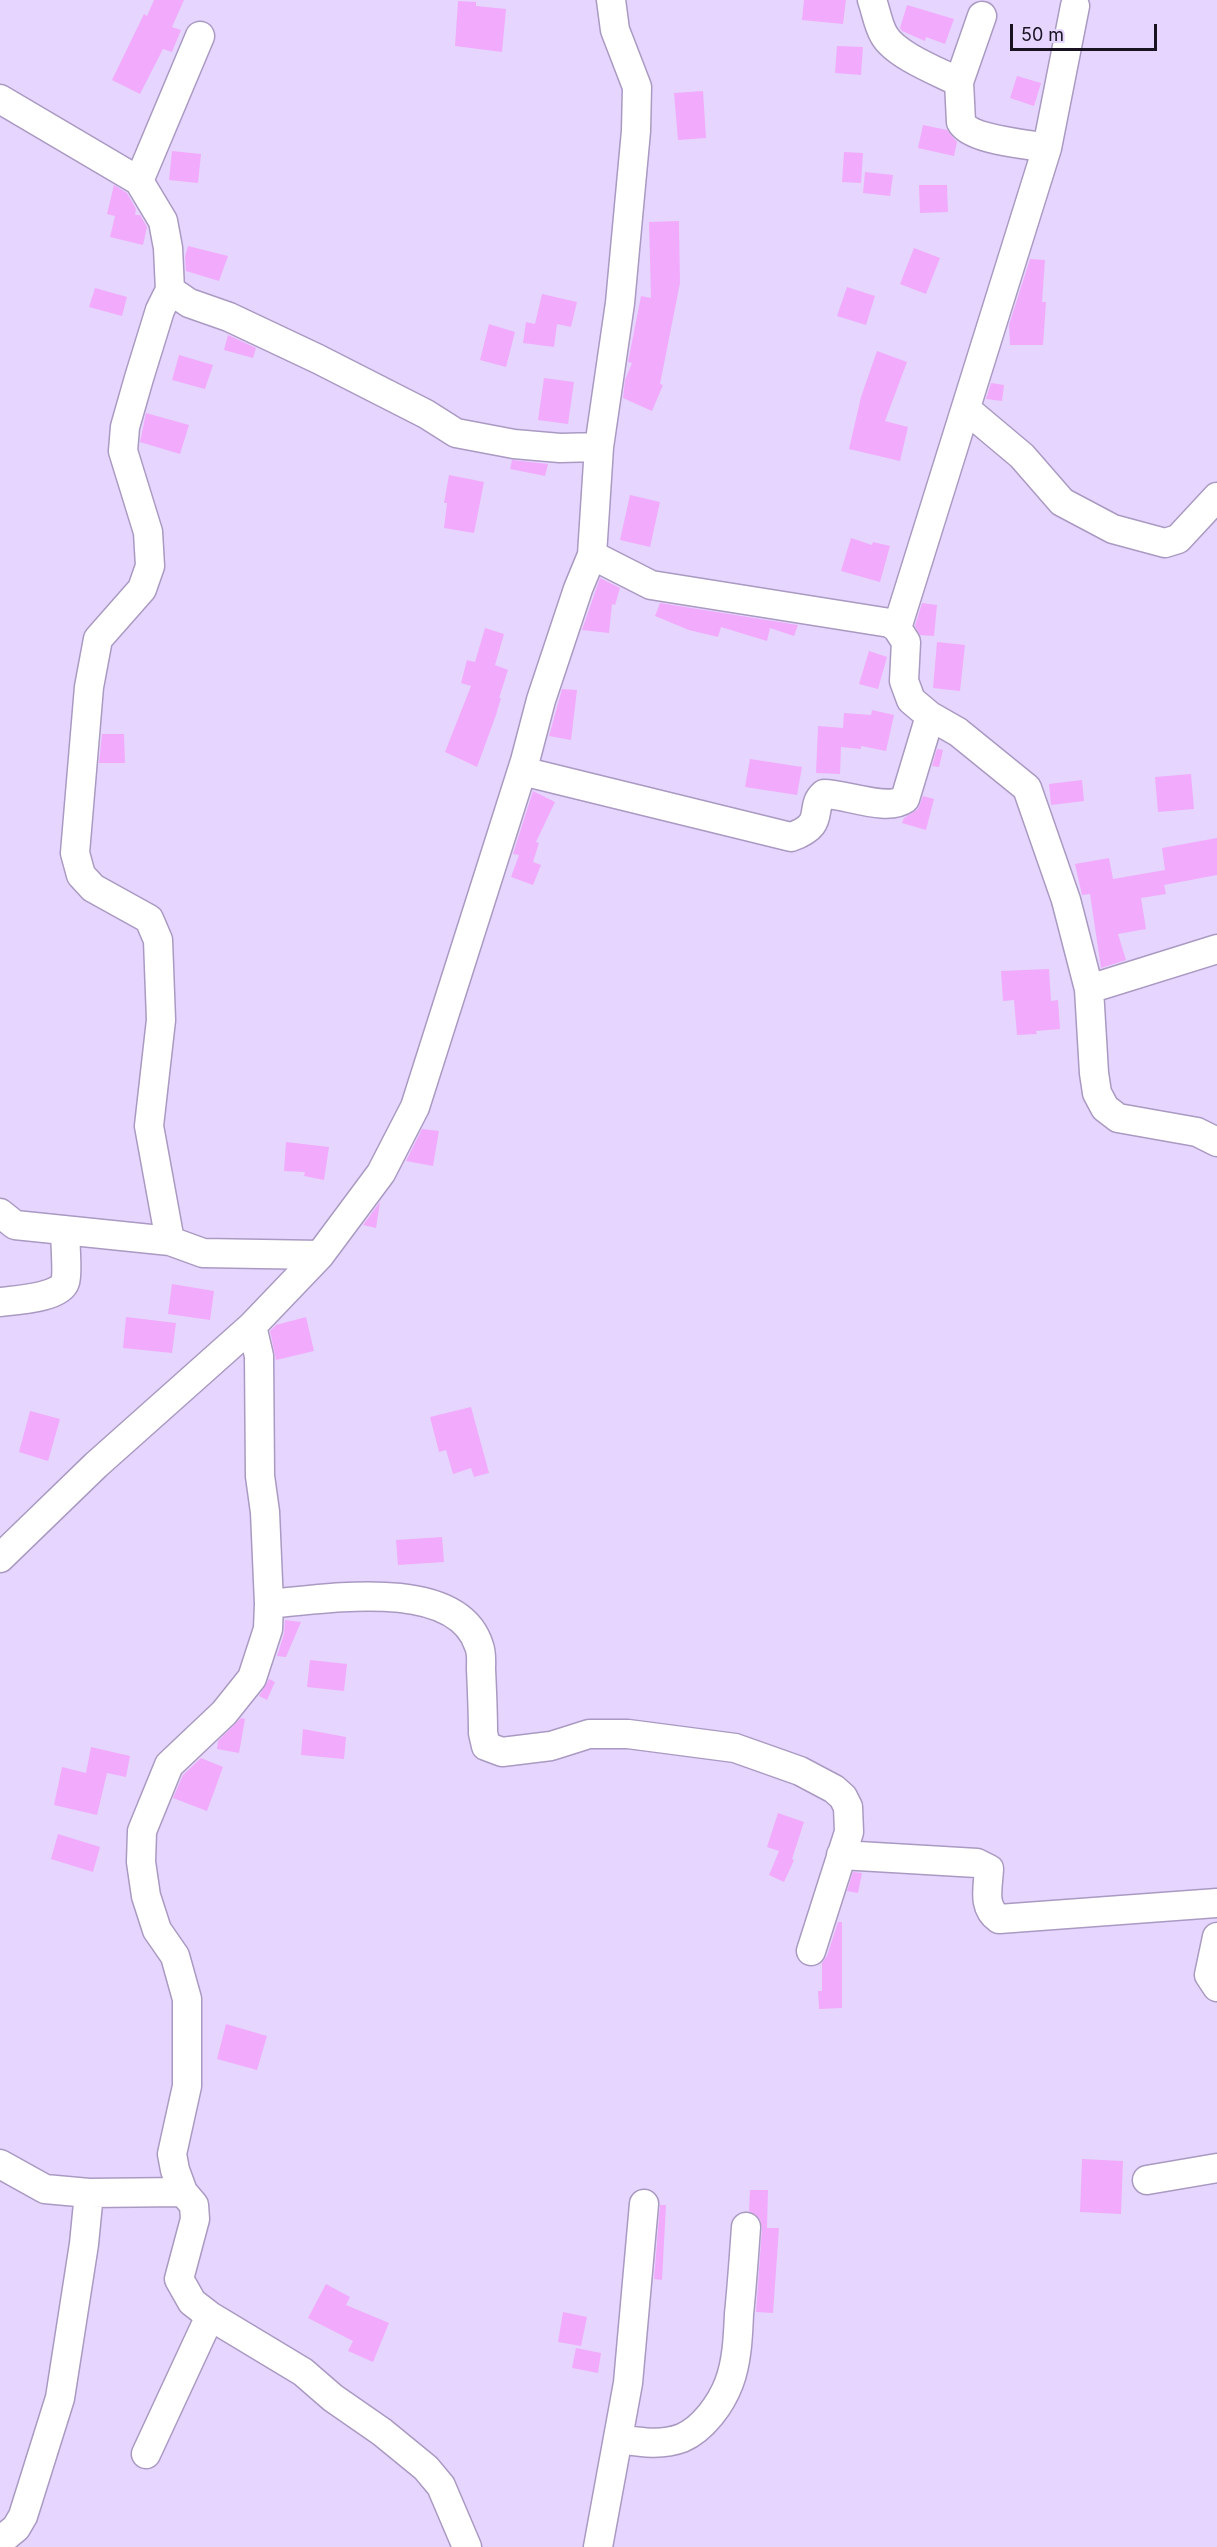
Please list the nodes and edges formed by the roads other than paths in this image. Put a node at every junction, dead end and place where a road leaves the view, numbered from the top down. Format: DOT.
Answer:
graph roads {
  1 [pos="611,0"];
  2 [pos="872,0"];
  3 [pos="1075,6"];
  4 [pos="982,16"];
  5 [pos="200,36"];
  6 [pos="959,82"];
  7 [pos="0,99"];
  8 [pos="1047,148"];
  9 [pos="140,181"];
  10 [pos="170,290"];
  11 [pos="966,409"];
  12 [pos="599,447"];
  13 [pos="1217,497"];
  14 [pos="592,555"];
  15 [pos="897,628"];
  16 [pos="930,716"];
  17 [pos="522,771"];
  18 [pos="1217,949"];
  19 [pos="1089,989"];
  20 [pos="1217,1142"];
  21 [pos="0,1213"];
  22 [pos="65,1230"];
  23 [pos="170,1241"];
  24 [pos="320,1255"];
  25 [pos="0,1302"];
  26 [pos="252,1326"];
  27 [pos="0,1558"];
  28 [pos="269,1604"];
  29 [pos="841,1855"];
  30 [pos="1217,1903"];
  31 [pos="1217,1936"];
  32 [pos="811,1951"];
  33 [pos="1217,1987"];
  34 [pos="0,2164"];
  35 [pos="1217,2169"];
  36 [pos="1147,2180"];
  37 [pos="183,2192"];
  38 [pos="89,2193"];
  39 [pos="644,2204"];
  40 [pos="746,2227"];
  41 [pos="210,2316"];
  42 [pos="618,2439"];
  43 [pos="146,2454"];
  44 [pos="0,2541"];
  45 [pos="467,2547"];
  46 [pos="598,2547"];
  1 -- 12 [label="street"];
  2 -- 6 [label="street"];
  3 -- 8 [label="street"];
  4 -- 6 [label="street"];
  5 -- 9 [label="street"];
  6 -- 8 [label="street"];
  7 -- 9 [label="street"];
  8 -- 11 [label="street"];
  9 -- 10 [label="street"];
  10 -- 12 [label="street"];
  10 -- 23 [label="street"];
  11 -- 13 [label="street"];
  11 -- 15 [label="street"];
  12 -- 14 [label="street"];
  14 -- 15 [label="street"];
  14 -- 17 [label="street"];
  15 -- 16 [label="street"];
  16 -- 17 [label="street"];
  16 -- 19 [label="street"];
  17 -- 24 [label="street"];
  18 -- 19 [label="street"];
  19 -- 20 [label="street"];
  21 -- 22 [label="street"];
  22 -- 23 [label="street"];
  22 -- 25 [label="street"];
  23 -- 24 [label="street"];
  24 -- 26 [label="street"];
  26 -- 27 [label="street"];
  26 -- 28 [label="street"];
  28 -- 29 [label="street"];
  28 -- 37 [label="street"];
  29 -- 30 [label="street"];
  29 -- 32 [label="street"];
  31 -- 33 [label="street"];
  34 -- 38 [label="street"];
  35 -- 36 [label="street"];
  37 -- 38 [label="street"];
  37 -- 41 [label="street"];
  38 -- 44 [label="street"];
  39 -- 42 [label="street"];
  40 -- 42 [label="street"];
  41 -- 43 [label="street"];
  41 -- 45 [label="street"];
  42 -- 46 [label="street"];
}
